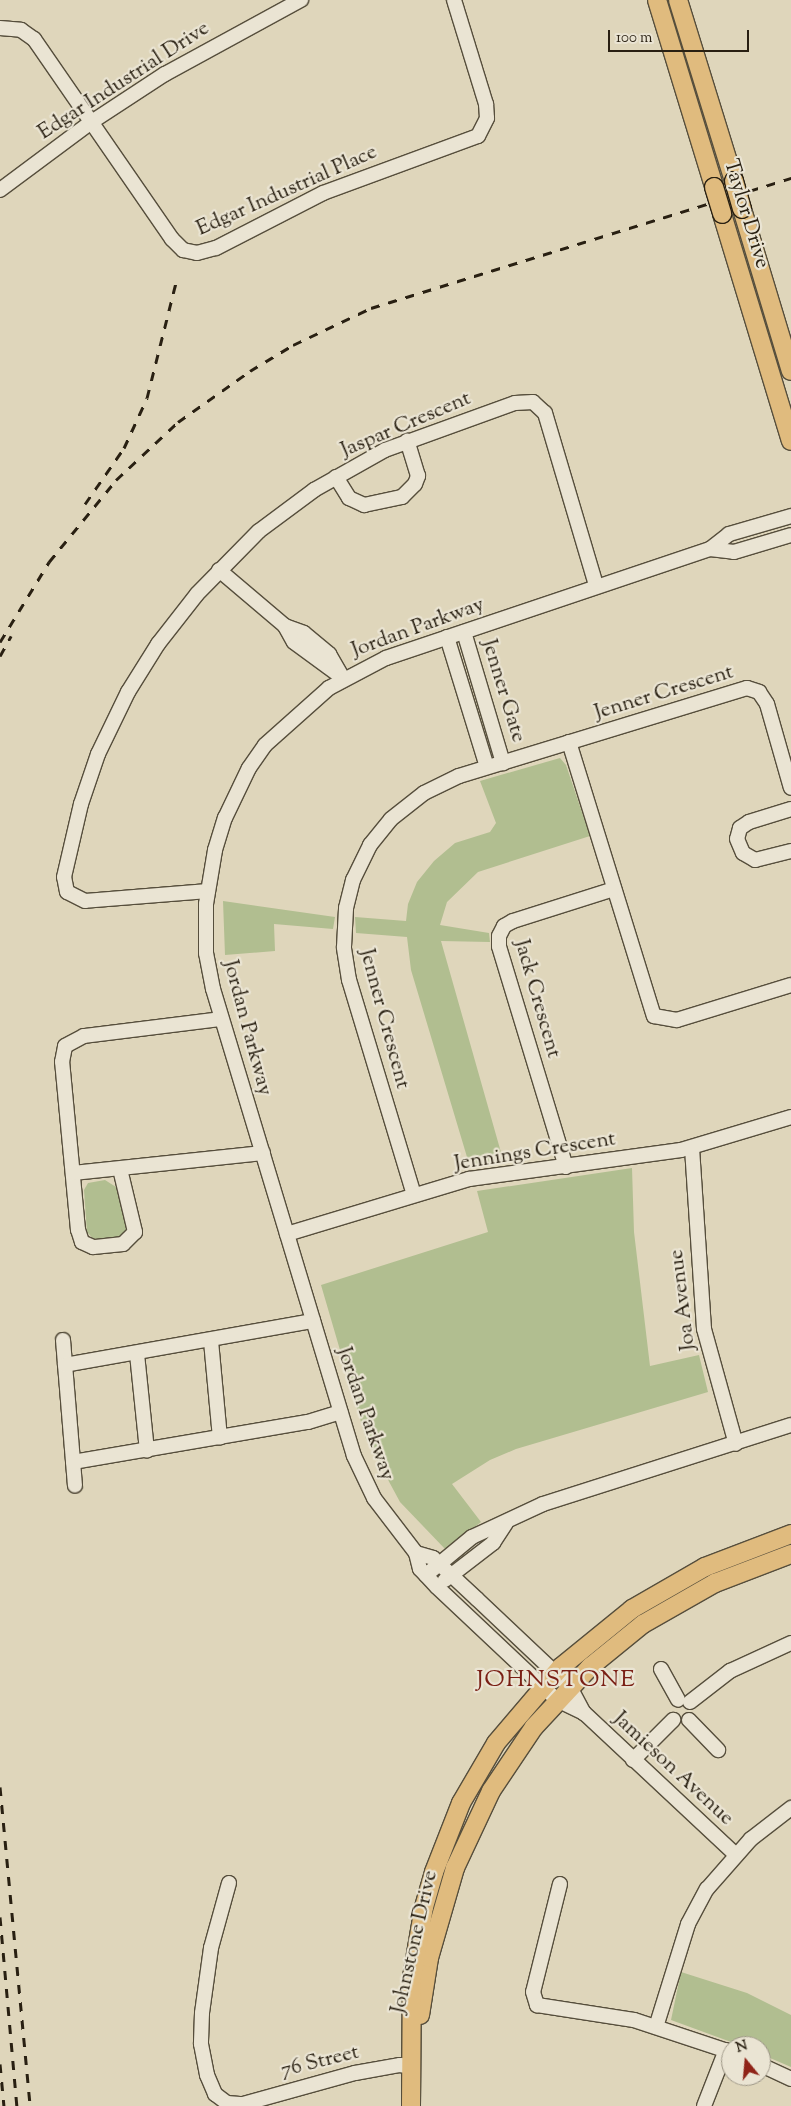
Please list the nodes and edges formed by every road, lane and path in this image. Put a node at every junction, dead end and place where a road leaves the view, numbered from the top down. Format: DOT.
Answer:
graph roads {
  1 [pos="301,0"];
  2 [pos="454,0"];
  3 [pos="657,0"];
  4 [pos="678,0"];
  5 [pos="0,28"];
  6 [pos="90,123"];
  7 [pos="0,190"];
  8 [pos="791,371"];
  9 [pos="407,441"];
  10 [pos="791,441"];
  11 [pos="336,477"];
  12 [pos="791,516"];
  13 [pos="791,535"];
  14 [pos="710,549"];
  15 [pos="219,570"];
  16 [pos="596,586"];
  17 [pos="464,632"];
  18 [pos="447,637"];
  19 [pos="343,678"];
  20 [pos="569,742"];
  21 [pos="504,762"];
  22 [pos="487,767"];
  23 [pos="791,788"];
  24 [pos="791,809"];
  25 [pos="791,851"];
  26 [pos="614,889"];
  27 [pos="208,891"];
  28 [pos="791,985"];
  29 [pos="221,1018"];
  30 [pos="791,1117"];
  31 [pos="692,1148"];
  32 [pos="263,1153"];
  33 [pos="566,1167"];
  34 [pos="120,1169"];
  35 [pos="73,1173"];
  36 [pos="414,1195"];
  37 [pos="287,1234"];
  38 [pos="313,1322"];
  39 [pos="62,1340"];
  40 [pos="211,1341"];
  41 [pos="137,1354"];
  42 [pos="65,1365"];
  43 [pos="340,1412"];
  44 [pos="791,1425"];
  45 [pos="220,1438"];
  46 [pos="736,1444"];
  47 [pos="147,1450"];
  48 [pos="73,1462"];
  49 [pos="75,1486"];
  50 [pos="506,1524"];
  51 [pos="791,1534"];
  52 [pos="416,1553"];
  53 [pos="791,1554"];
  54 [pos="439,1563"];
  55 [pos="451,1574"];
  56 [pos="426,1575"];
  57 [pos="438,1587"];
  58 [pos="791,1643"];
  59 [pos="661,1669"];
  60 [pos="549,1680"];
  61 [pos="570,1687"];
  62 [pos="557,1700"];
  63 [pos="684,1701"];
  64 [pos="584,1713"];
  65 [pos="673,1720"];
  66 [pos="690,1720"];
  67 [pos="718,1750"];
  68 [pos="633,1760"];
  69 [pos="791,1808"];
  70 [pos="736,1855"];
  71 [pos="229,1883"];
  72 [pos="560,1884"];
  73 [pos="656,2027"];
  74 [pos="721,2048"];
  75 [pos="413,2060"];
  76 [pos="721,2069"];
  77 [pos="771,2070"];
  78 [pos="791,2079"];
  79 [pos="411,2106"];
  80 [pos="704,2106"];
  1 -- 6 [label="street, Edgar Industrial Drive"];
  2 -- 6 [label="street, Edgar Industrial Place"];
  3 -- 10 [label="main road, Taylor Drive, bridge"];
  4 -- 8 [label="main road, Taylor Drive, bridge"];
  5 -- 6 [label="street, Edgar Industrial Place"];
  6 -- 7 [label="street, Edgar Industrial Drive"];
  9 -- 11 [label="street, Jaspar Crescent"];
  9 -- 11 [label="street"];
  9 -- 16 [label="street, Jaspar Crescent"];
  11 -- 15 [label="street, Jaspar Crescent"];
  12 -- 14 [label="street, Jordan Parkway"];
  13 -- 14 [label="street, Jordan Parkway"];
  14 -- 16 [label="street, Jordan Parkway"];
  15 -- 19 [label="street"];
  15 -- 27 [label="street, Jaspar Crescent"];
  16 -- 17 [label="street, Jordan Parkway"];
  17 -- 18 [label="street, Jordan Parkway"];
  17 -- 21 [label="street, Jenner Gate"];
  18 -- 19 [label="street, Jordan Parkway"];
  18 -- 22 [label="street, Jenner Gate"];
  19 -- 27 [label="street, Jordan Parkway"];
  20 -- 21 [label="street, Jenner Crescent"];
  20 -- 23 [label="street, Jenner Crescent"];
  20 -- 26 [label="street"];
  21 -- 22 [label="street, Jenner Crescent"];
  22 -- 36 [label="street, Jenner Crescent"];
  24 -- 25 [label="street"];
  26 -- 28 [label="street"];
  26 -- 33 [label="street, Jack Crescent"];
  27 -- 29 [label="street, Jordan Parkway"];
  29 -- 32 [label="street, Jordan Parkway"];
  29 -- 35 [label="street"];
  30 -- 31 [label="street, Jennings Crescent"];
  31 -- 33 [label="street, Jennings Crescent"];
  31 -- 46 [label="street, Joa Avenue"];
  32 -- 34 [label="street"];
  32 -- 37 [label="street, Jordan Parkway"];
  33 -- 36 [label="street, Jennings Crescent"];
  34 -- 35 [label="street"];
  34 -- 35 [label="street"];
  36 -- 37 [label="street, Jennings Crescent"];
  37 -- 38 [label="street, Jordan Parkway"];
  38 -- 40 [label="street"];
  38 -- 43 [label="street, Jordan Parkway"];
  39 -- 42 [label="street"];
  40 -- 41 [label="street"];
  40 -- 45 [label="street"];
  41 -- 42 [label="street"];
  41 -- 47 [label="street"];
  42 -- 48 [label="street"];
  43 -- 45 [label="street"];
  43 -- 52 [label="street, Jordan Parkway"];
  44 -- 46 [label="street"];
  45 -- 47 [label="street"];
  46 -- 50 [label="street"];
  47 -- 48 [label="street"];
  48 -- 49 [label="street"];
  50 -- 54 [label="street"];
  50 -- 55 [label="street"];
  51 -- 60 [label="main road, Johnstone Drive"];
  52 -- 54 [label="street, Jordan Parkway"];
  52 -- 56 [label="street, Jordan Parkway"];
  53 -- 61 [label="main road, Johnstone Drive"];
  54 -- 55 [label="street, Jordan Parkway"];
  54 -- 56 [label="street"];
  55 -- 57 [label="street"];
  55 -- 60 [label="street, Jordan Parkway"];
  56 -- 57 [label="street, Jordan Parkway"];
  57 -- 60 [label="street, Jordan Parkway"];
  58 -- 63 [label="street"];
  59 -- 63 [label="street"];
  60 -- 61 [label="street"];
  60 -- 62 [label="street, Jamieson Avenue"];
  60 -- 75 [label="main road, Johnstone Drive"];
  61 -- 62 [label="main road, Johnstone Drive"];
  61 -- 64 [label="street, Jamieson Avenue"];
  62 -- 64 [label="street, Jamieson Avenue"];
  62 -- 75 [label="main road, Johnstone Drive"];
  63 -- 65 [label="street"];
  63 -- 66 [label="street"];
  64 -- 68 [label="street, Jamieson Avenue"];
  65 -- 66 [label="street"];
  65 -- 68 [label="street"];
  66 -- 67 [label="street"];
  68 -- 70 [label="street, Jamieson Avenue"];
  69 -- 70 [label="street"];
  70 -- 73 [label="street"];
  71 -- 75 [label="street, 76 Street"];
  72 -- 73 [label="street"];
  73 -- 74 [label="street"];
  75 -- 79 [label="main road, Johnstone Drive"];
  76 -- 80 [label="street"];
  77 -- 78 [label="street"];
}
